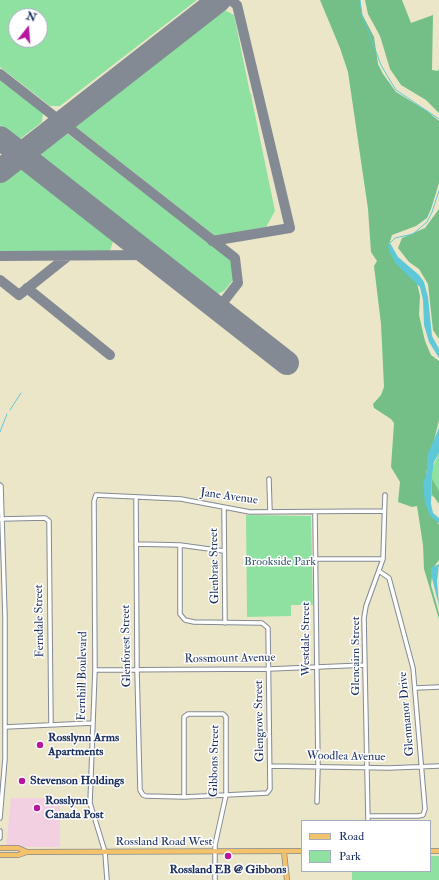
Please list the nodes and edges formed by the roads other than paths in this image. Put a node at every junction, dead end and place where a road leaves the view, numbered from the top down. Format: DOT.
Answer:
graph roads {
  1 [pos="269,479"];
  2 [pos="0,485"];
  3 [pos="96,495"];
  4 [pos="385,495"];
  5 [pos="136,496"];
  6 [pos="224,508"];
  7 [pos="384,511"];
  8 [pos="270,512"];
  9 [pos="315,512"];
  10 [pos="1,519"];
  11 [pos="136,544"];
  12 [pos="180,545"];
  13 [pos="224,551"];
  14 [pos="315,559"];
  15 [pos="383,559"];
  16 [pos="379,571"];
  17 [pos="225,623"];
  18 [pos="365,665"];
  19 [pos="316,666"];
  20 [pos="269,669"];
  21 [pos="94,670"];
  22 [pos="137,670"];
  23 [pos="439,687"];
  24 [pos="416,688"];
  25 [pos="93,723"];
  26 [pos="51,725"];
  27 [pos="5,727"];
  28 [pos="270,766"];
  29 [pos="422,766"];
  30 [pos="439,766"];
  31 [pos="318,767"];
  32 [pos="366,767"];
  33 [pos="226,796"];
  34 [pos="184,797"];
  35 [pos="317,802"];
  36 [pos="0,818"];
  37 [pos="368,819"];
  38 [pos="0,831"];
  39 [pos="0,838"];
  40 [pos="0,848"];
  41 [pos="215,851"];
  42 [pos="301,851"];
  43 [pos="27,852"];
  44 [pos="105,852"];
  45 [pos="284,852"];
  46 [pos="0,855"];
  47 [pos="107,880"];
  48 [pos="215,880"];
  49 [pos="287,880"];
  1 -- 8 [label="street"];
  2 -- 10 [label="street"];
  3 -- 5 [label="street, Jane Avenue"];
  3 -- 21 [label="street, Fernhill Boulevard"];
  4 -- 7 [label="street, Glencairn Street"];
  5 -- 6 [label="street, Jane Avenue"];
  5 -- 11 [label="street, Glenforest Street"];
  6 -- 8 [label="street, Jane Avenue"];
  6 -- 13 [label="street, Glenbrae Street"];
  7 -- 9 [label="street, Jane Avenue"];
  7 -- 15 [label="street, Glencairn Street"];
  8 -- 9 [label="street, Jane Avenue"];
  9 -- 14 [label="street, Westdale Street"];
  10 -- 26 [label="street, Ferndale Street"];
  10 -- 27 [label="street"];
  11 -- 12 [label="street"];
  11 -- 22 [label="street, Glenforest Street"];
  12 -- 13 [label="street"];
  12 -- 17 [label="street"];
  13 -- 17 [label="street, Glenbrae Street"];
  14 -- 15 [label="street"];
  14 -- 19 [label="street, Westdale Street"];
  15 -- 16 [label="street, Glencairn Street"];
  16 -- 18 [label="street, Glencairn Street"];
  16 -- 24 [label="street, Glenmanor Drive"];
  17 -- 20 [label="street, Glengrove Street"];
  18 -- 19 [label="street, Rossmount Avenue"];
  18 -- 32 [label="street, Glencairn Street"];
  19 -- 20 [label="street, Rossmount Avenue"];
  19 -- 31 [label="street, Westdale Street"];
  20 -- 22 [label="street, Rossmount Avenue"];
  20 -- 28 [label="street, Glengrove Street"];
  21 -- 22 [label="street, Rossmount Avenue"];
  21 -- 25 [label="street, Fernhill Boulevard"];
  22 -- 34 [label="street, Glenforest Street"];
  23 -- 24 [label="street"];
  24 -- 29 [label="street, Glenmanor Drive"];
  25 -- 26 [label="street"];
  25 -- 44 [label="street, Fernhill Boulevard"];
  26 -- 27 [label="street"];
  27 -- 36 [label="street"];
  28 -- 31 [label="street, Woodlea Avenue"];
  28 -- 33 [label="street, Glengrove Street"];
  29 -- 30 [label="street, Woodlea Avenue"];
  29 -- 32 [label="street, Woodlea Avenue"];
  29 -- 37 [label="street, Glenmanor Drive"];
  31 -- 32 [label="street, Woodlea Avenue"];
  31 -- 35 [label="street, Westdale Street"];
  32 -- 37 [label="street, Glencairn Street"];
  33 -- 34 [label="street"];
  33 -- 34 [label="street, Gibbons Street"];
  33 -- 41 [label="street, Gibbons Street"];
  38 -- 39 [label="street"];
  40 -- 43 [label="main road, Rossland Road West"];
  41 -- 44 [label="main road, Rossland Road West"];
  41 -- 45 [label="main road, Rossland Road West"];
  41 -- 48 [label="street, Gibbons Street"];
  42 -- 45 [label="main road, Rossland Road West"];
  43 -- 44 [label="main road, Rossland Road West"];
  43 -- 46 [label="main road, Rossland Road West"];
  44 -- 47 [label="street, Fernhill Boulevard"];
  45 -- 49 [label="main road"];
}
